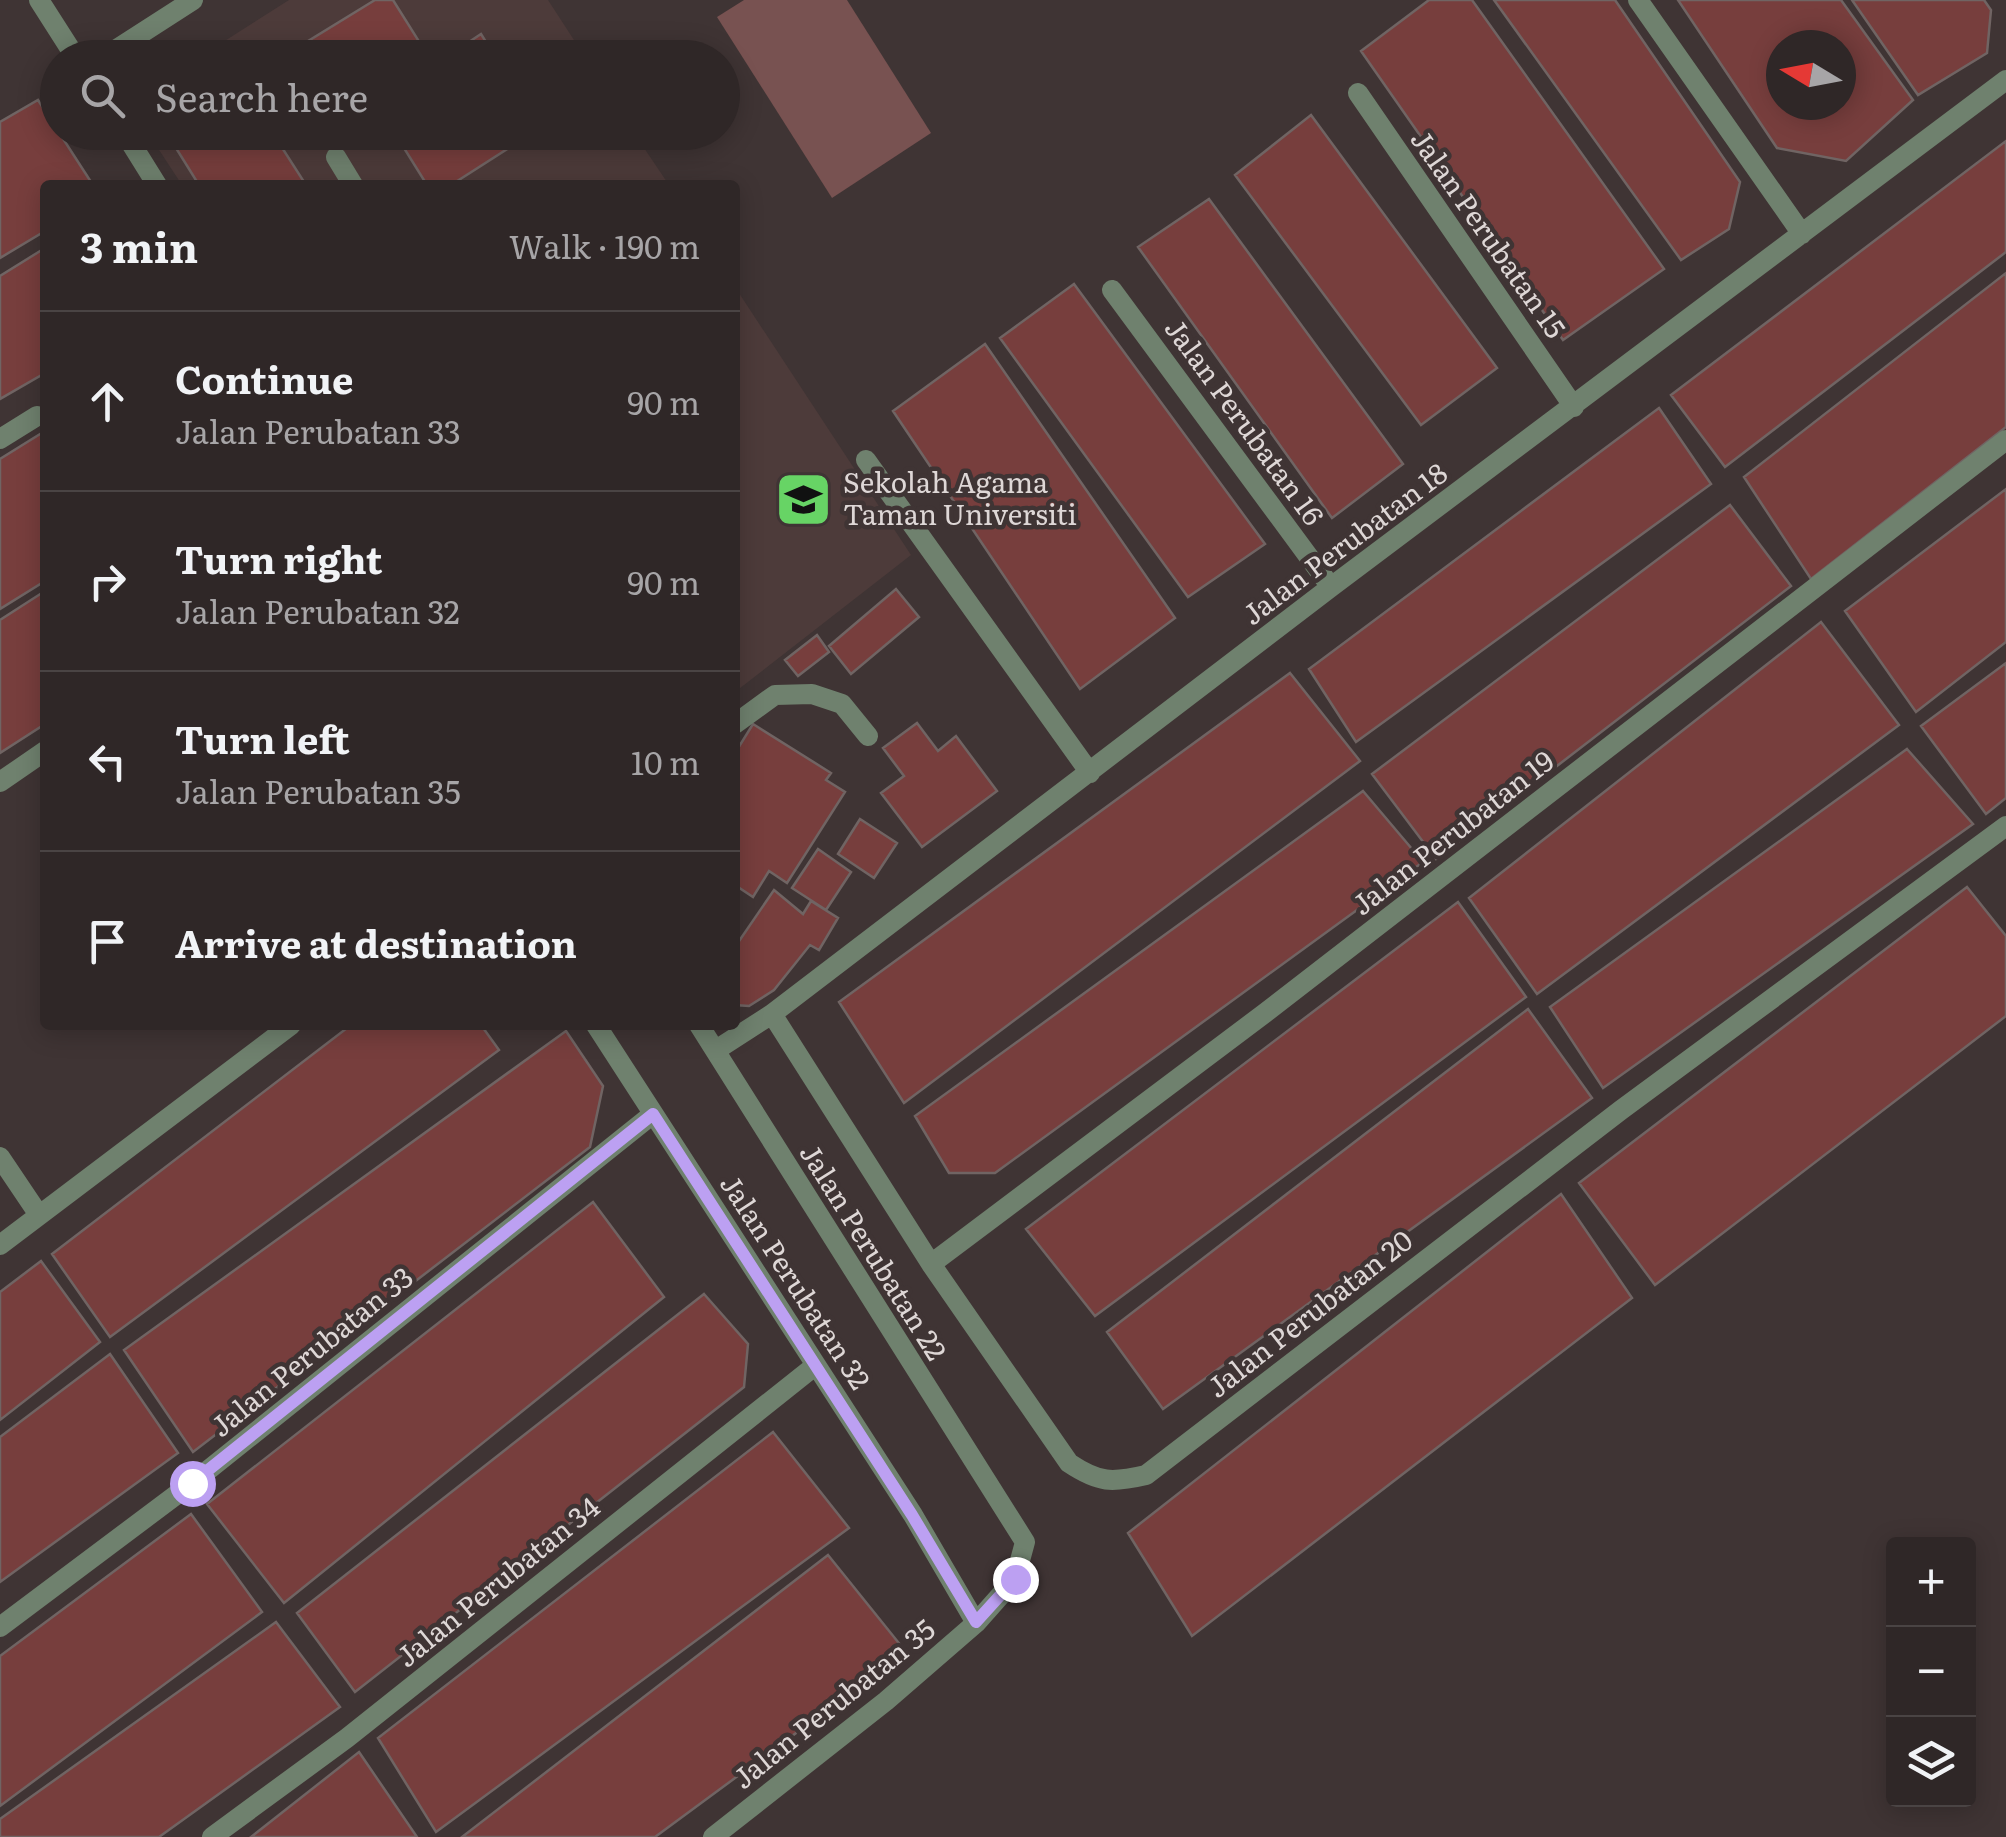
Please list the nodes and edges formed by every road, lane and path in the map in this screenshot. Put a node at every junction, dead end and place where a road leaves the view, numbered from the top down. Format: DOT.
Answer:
graph roads {
  1 [pos="39,0"];
  2 [pos="192,0"];
  3 [pos="1638,0"];
  4 [pos="65,40"];
  5 [pos="131,40"];
  6 [pos="2006,80"];
  7 [pos="1358,93"];
  8 [pos="135,150"];
  9 [pos="336,157"];
  10 [pos="154,180"];
  11 [pos="351,180"];
  12 [pos="1802,234"];
  13 [pos="1112,290"];
  14 [pos="1574,406"];
  15 [pos="37,416"];
  16 [pos="0,439"];
  17 [pos="2006,440"];
  18 [pos="866,460"];
  19 [pos="1331,587"];
  20 [pos="740,720"];
  21 [pos="868,736"];
  22 [pos="40,754"];
  23 [pos="1090,772"];
  24 [pos="0,782"];
  25 [pos="2006,826"];
  26 [pos="772,1014"];
  27 [pos="284,1030"];
  28 [pos="599,1030"];
  29 [pos="702,1030"];
  30 [pos="716,1050"];
  31 [pos="653,1114"];
  32 [pos="0,1156"];
  33 [pos="39,1216"];
  34 [pos="0,1244"];
  35 [pos="930,1264"];
  36 [pos="816,1365"];
  37 [pos="1004,1507"];
  38 [pos="976,1622"];
  39 [pos="0,1627"];
  40 [pos="212,1837"];
  41 [pos="713,1837"];
  1 -- 4 [label="street"];
  2 -- 5 [label="street"];
  3 -- 12 [label="street"];
  6 -- 12 [label="street, Jalan Perubatan 18"];
  7 -- 14 [label="street, Jalan Perubatan 15"];
  8 -- 10 [label="street"];
  9 -- 11 [label="street"];
  12 -- 14 [label="street, Jalan Perubatan 18"];
  13 -- 19 [label="street, Jalan Perubatan 16"];
  14 -- 19 [label="street, Jalan Perubatan 18"];
  15 -- 16 [label="street"];
  17 -- 35 [label="street, Jalan Perubatan 19"];
  18 -- 23 [label="street"];
  19 -- 23 [label="street, Jalan Perubatan 18"];
  20 -- 21 [label="street"];
  22 -- 24 [label="street"];
  23 -- 26 [label="street, Jalan Perubatan 18"];
  25 -- 35 [label="street, Jalan Perubatan 20"];
  26 -- 30 [label="street, Jalan Perubatan 18"];
  26 -- 35 [label="street, Jalan Perubatan 20"];
  27 -- 33 [label="street"];
  28 -- 31 [label="street, Jalan Perubatan 32"];
  29 -- 30 [label="street, Jalan Perubatan 22"];
  30 -- 37 [label="street, Jalan Perubatan 22"];
  31 -- 36 [label="street, Jalan Perubatan 32"];
  31 -- 39 [label="street, Jalan Perubatan 33"];
  32 -- 33 [label="street"];
  33 -- 34 [label="street"];
  36 -- 38 [label="street, Jalan Perubatan 32"];
  36 -- 40 [label="street, Jalan Perubatan 34"];
  37 -- 38 [label="street, Jalan Perubatan 35"];
  38 -- 41 [label="street, Jalan Perubatan 35"];
}
